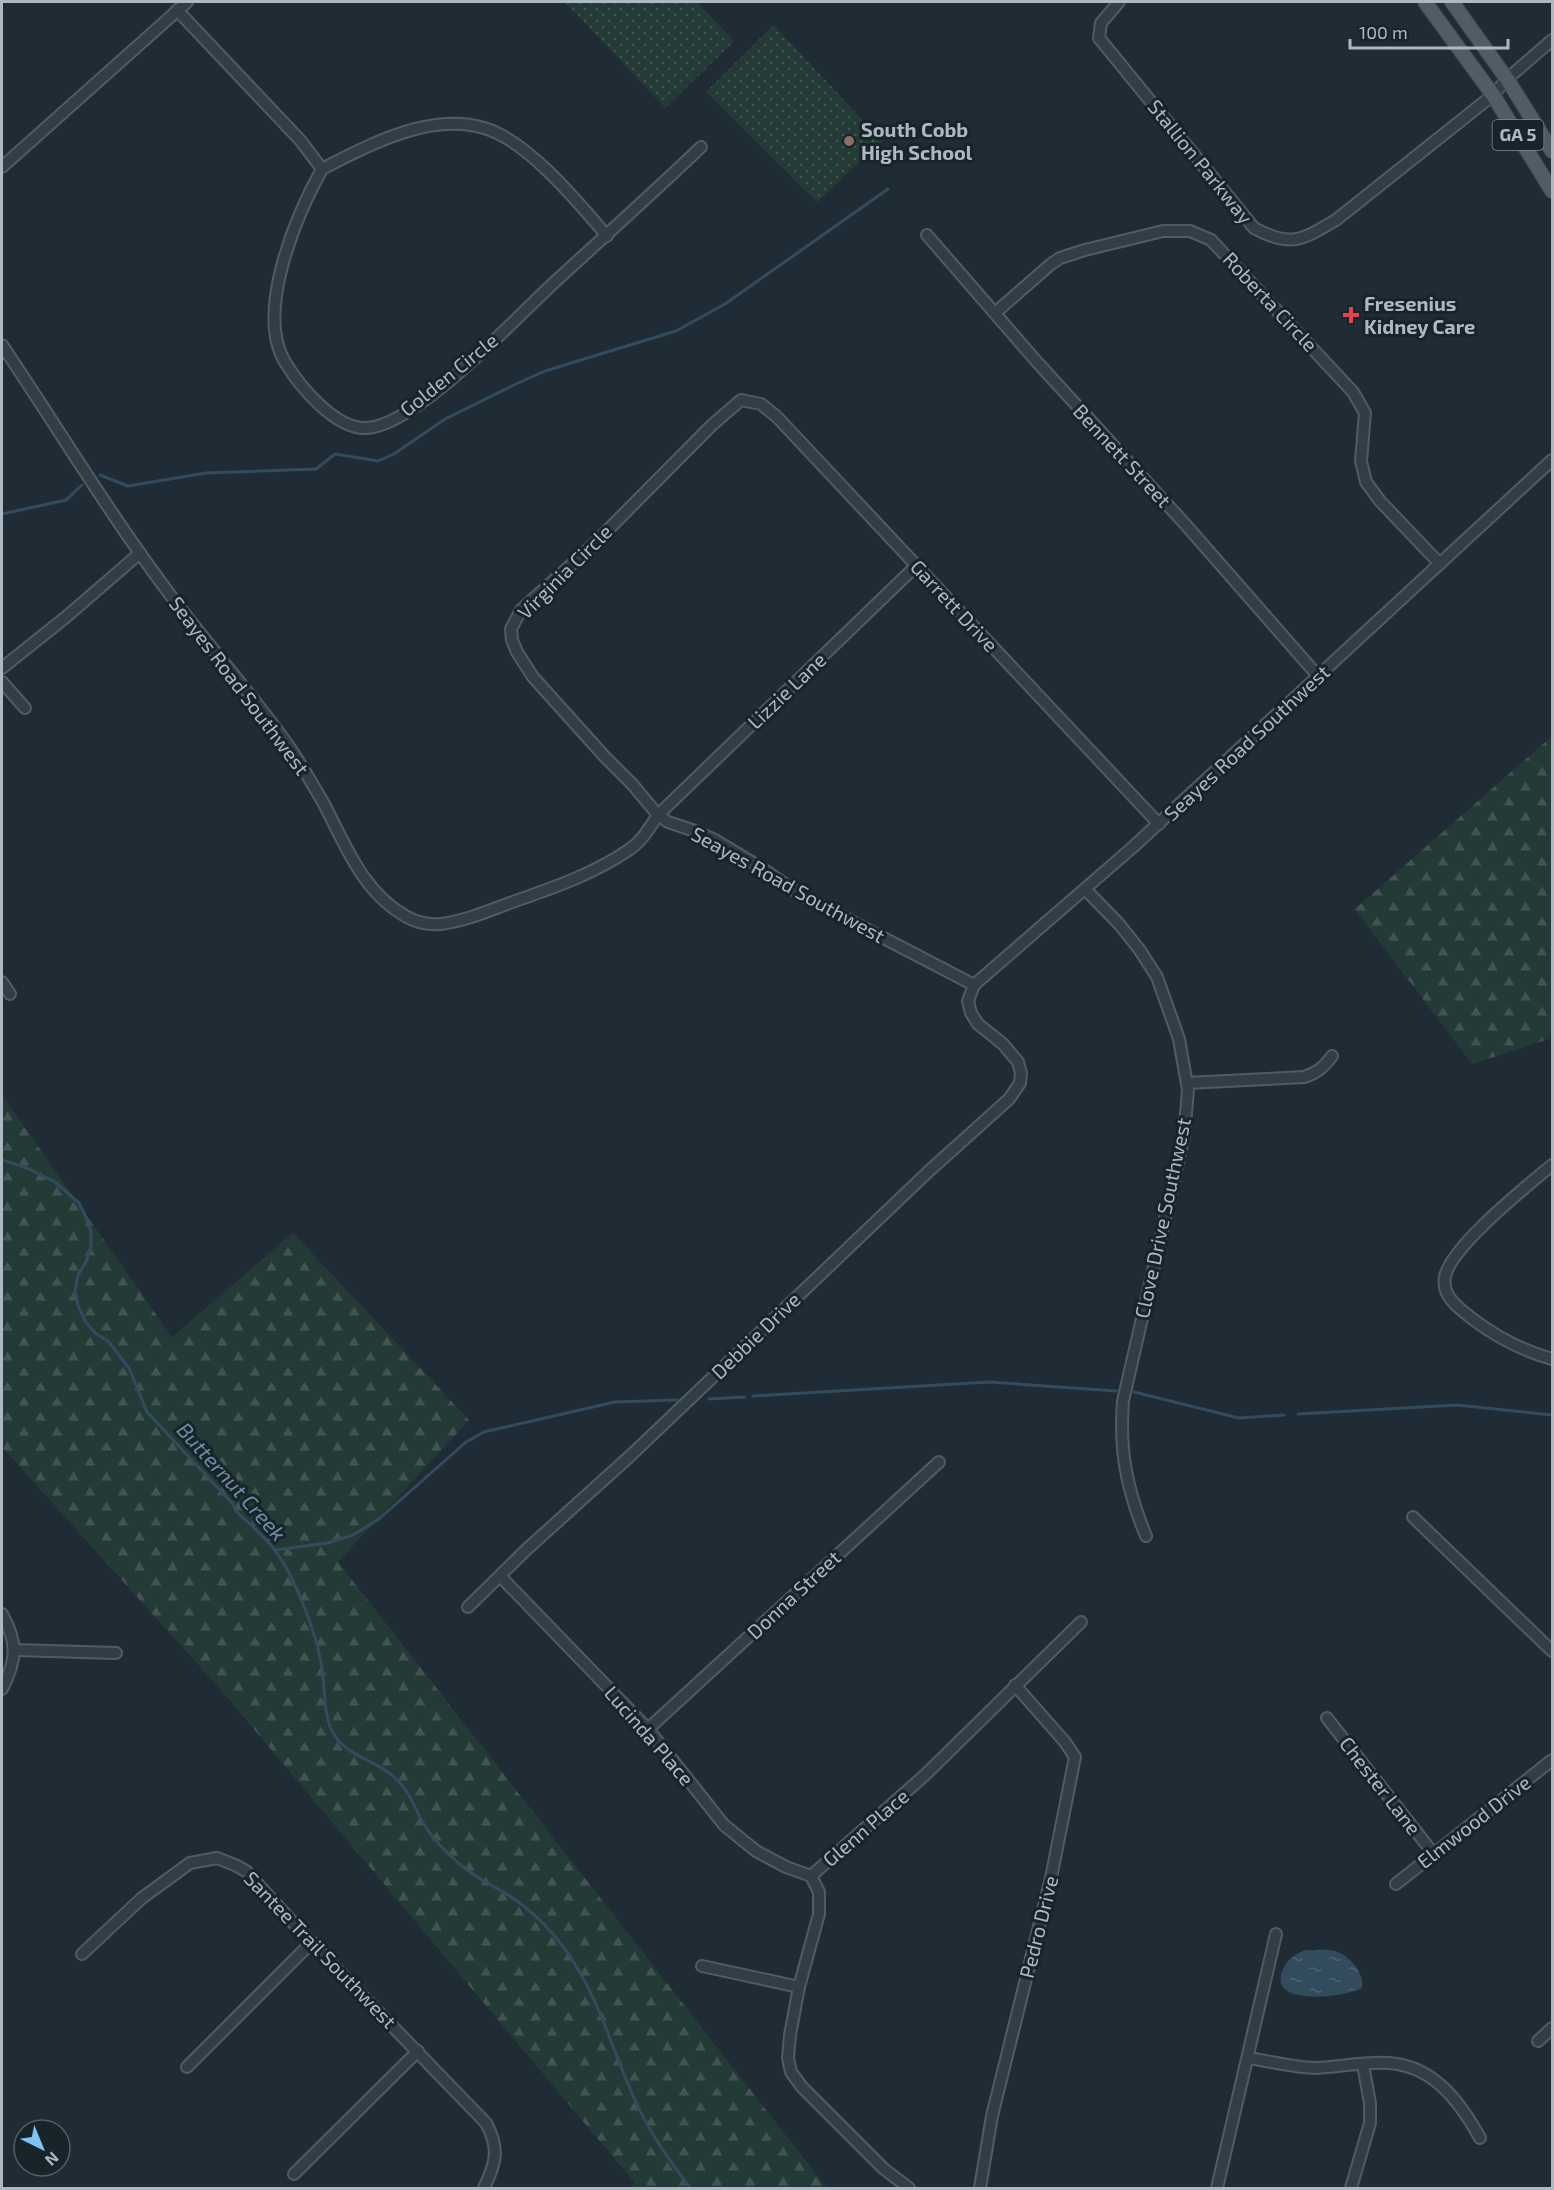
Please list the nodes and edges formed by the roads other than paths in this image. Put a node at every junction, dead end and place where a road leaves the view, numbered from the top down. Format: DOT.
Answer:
graph roads {
  1 [pos="187,2"];
  2 [pos="1119,2"];
  3 [pos="1425,2"];
  4 [pos="1452,2"];
  5 [pos="177,10"];
  6 [pos="1552,40"];
  7 [pos="1506,79"];
  8 [pos="1492,95"];
  9 [pos="701,147"];
  10 [pos="1552,151"];
  11 [pos="2,167"];
  12 [pos="322,170"];
  13 [pos="1552,191"];
  14 [pos="927,235"];
  15 [pos="607,236"];
  16 [pos="995,313"];
  17 [pos="2,345"];
  18 [pos="741,400"];
  19 [pos="1552,460"];
  20 [pos="140,553"];
  21 [pos="1440,564"];
  22 [pos="916,566"];
  23 [pos="2,668"];
  24 [pos="1318,676"];
  25 [pos="2,682"];
  26 [pos="25,708"];
  27 [pos="658,815"];
  28 [pos="1159,824"];
  29 [pos="1086,890"];
  30 [pos="2,982"];
  31 [pos="974,985"];
  32 [pos="10,994"];
  33 [pos="1332,1056"];
  34 [pos="1187,1083"];
  35 [pos="1552,1165"];
  36 [pos="1552,1359"];
  37 [pos="939,1462"];
  38 [pos="1413,1517"];
  39 [pos="1146,1536"];
  40 [pos="500,1576"];
  41 [pos="468,1607"];
  42 [pos="2,1614"];
  43 [pos="1081,1622"];
  44 [pos="15,1650"];
  45 [pos="1552,1651"];
  46 [pos="116,1653"];
  47 [pos="1015,1685"];
  48 [pos="2,1689"];
  49 [pos="1327,1718"];
  50 [pos="648,1729"];
  51 [pos="1552,1760"];
  52 [pos="1433,1854"];
  53 [pos="811,1876"];
  54 [pos="1396,1884"];
  55 [pos="1276,1934"];
  56 [pos="312,1942"];
  57 [pos="81,1954"];
  58 [pos="702,1966"];
  59 [pos="799,1987"];
  60 [pos="1552,2028"];
  61 [pos="1538,2041"];
  62 [pos="418,2051"];
  63 [pos="1248,2058"];
  64 [pos="1363,2065"];
  65 [pos="187,2067"];
  66 [pos="1480,2138"];
  67 [pos="294,2174"];
  68 [pos="484,2188"];
  69 [pos="909,2188"];
  70 [pos="980,2188"];
  71 [pos="1217,2188"];
  72 [pos="1352,2188"];
  1 -- 5 [label="street"];
  2 -- 8 [label="street, Stallion Parkway"];
  3 -- 8 [label="main road, GA 5"];
  4 -- 7 [label="main road, GA 5"];
  5 -- 11 [label="street"];
  5 -- 12 [label="street"];
  6 -- 7 [label="street, Stallion Parkway"];
  7 -- 8 [label="street, Stallion Parkway"];
  7 -- 10 [label="main road, GA 5"];
  8 -- 13 [label="main road, GA 5"];
  9 -- 15 [label="street, Golden Circle"];
  12 -- 15 [label="street"];
  12 -- 15 [label="street, Golden Circle"];
  14 -- 16 [label="street, Bennett Street"];
  16 -- 21 [label="street, Roberta Circle"];
  16 -- 24 [label="street, Bennett Street"];
  17 -- 20 [label="street, Seayes Road Southwest"];
  18 -- 22 [label="street, Garrett Drive"];
  18 -- 27 [label="street, Virginia Circle"];
  19 -- 21 [label="street, Seayes Road Southwest"];
  20 -- 23 [label="street"];
  20 -- 27 [label="street, Seayes Road Southwest"];
  21 -- 24 [label="street, Seayes Road Southwest"];
  22 -- 27 [label="street, Lizzie Lane"];
  22 -- 28 [label="street, Garrett Drive"];
  24 -- 28 [label="street, Seayes Road Southwest"];
  25 -- 26 [label="street"];
  27 -- 31 [label="street, Seayes Road Southwest"];
  28 -- 29 [label="street, Seayes Road Southwest"];
  29 -- 31 [label="street, Seayes Road Southwest"];
  29 -- 34 [label="street, Clove Drive Southwest"];
  30 -- 32 [label="street"];
  31 -- 40 [label="street, Debbie Drive"];
  33 -- 34 [label="street"];
  34 -- 39 [label="street, Clove Drive Southwest"];
  35 -- 36 [label="street"];
  37 -- 50 [label="street, Donna Street"];
  38 -- 45 [label="street"];
  40 -- 41 [label="street, Debbie Drive"];
  40 -- 50 [label="street, Lucinda Place"];
  42 -- 44 [label="street"];
  43 -- 47 [label="street, Glenn Place"];
  44 -- 46 [label="street"];
  44 -- 48 [label="street"];
  47 -- 53 [label="street, Glenn Place"];
  47 -- 70 [label="street, Pedro Drive"];
  49 -- 52 [label="street, Chester Lane"];
  50 -- 53 [label="street, Lucinda Place"];
  51 -- 52 [label="street, Elmwood Drive"];
  52 -- 54 [label="street, Elmwood Drive"];
  53 -- 59 [label="street, Glenn Place"];
  55 -- 63 [label="street"];
  56 -- 57 [label="street, Santee Trail Southwest"];
  56 -- 62 [label="street, Santee Trail Southwest"];
  56 -- 65 [label="street"];
  58 -- 59 [label="street"];
  59 -- 69 [label="street, Glenn Place"];
  60 -- 61 [label="street"];
  62 -- 67 [label="street"];
  62 -- 68 [label="street, Santee Trail Southwest"];
  63 -- 64 [label="street"];
  63 -- 71 [label="street"];
  64 -- 66 [label="street"];
  64 -- 72 [label="street"];
}
